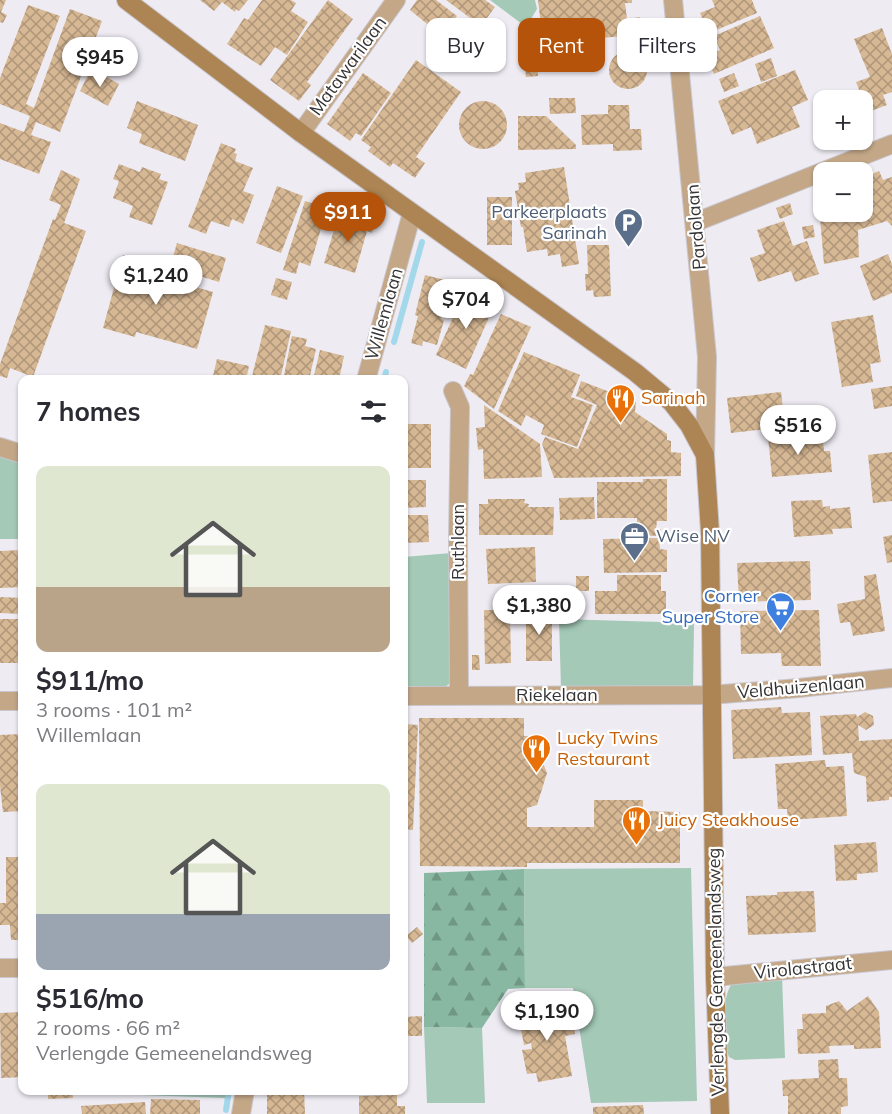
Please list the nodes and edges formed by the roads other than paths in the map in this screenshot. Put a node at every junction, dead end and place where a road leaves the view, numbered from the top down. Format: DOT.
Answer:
graph roads {
  1 [pos="126,0"];
  2 [pos="396,0"];
  3 [pos="673,0"];
  4 [pos="301,132"];
  5 [pos="892,144"];
  6 [pos="412,213"];
  7 [pos="696,222"];
  8 [pos="367,375"];
  9 [pos="453,391"];
  10 [pos="0,447"];
  11 [pos="18,453"];
  12 [pos="705,455"];
  13 [pos="892,678"];
  14 [pos="710,695"];
  15 [pos="408,696"];
  16 [pos="459,696"];
  17 [pos="0,701"];
  18 [pos="18,701"];
  19 [pos="892,960"];
  20 [pos="0,968"];
  21 [pos="18,968"];
  22 [pos="715,977"];
  23 [pos="244,1095"];
  24 [pos="241,1114"];
  25 [pos="720,1114"];
  1 -- 4 [label="street, Verlengde Gemeenelandsweg"];
  2 -- 4 [label="street, Matawarilaan"];
  3 -- 7 [label="street, Pardolaan"];
  4 -- 6 [label="street, Verlengde Gemeenelandsweg"];
  5 -- 7 [label="street"];
  6 -- 8 [label="street, Willemlaan"];
  6 -- 12 [label="street, Verlengde Gemeenelandsweg"];
  7 -- 12 [label="street, Pardolaan"];
  9 -- 16 [label="street, Ruthlaan"];
  10 -- 11 [label="street"];
  12 -- 14 [label="street, Verlengde Gemeenelandsweg"];
  13 -- 14 [label="street, Veldhuizenlaan"];
  14 -- 16 [label="street, Riekelaan"];
  14 -- 22 [label="street, Verlengde Gemeenelandsweg"];
  15 -- 16 [label="street, Riekelaan"];
  17 -- 18 [label="street"];
  19 -- 22 [label="street, Virolastraat"];
  20 -- 21 [label="street"];
  22 -- 25 [label="street, Verlengde Gemeenelandsweg"];
  23 -- 24 [label="street"];
}
